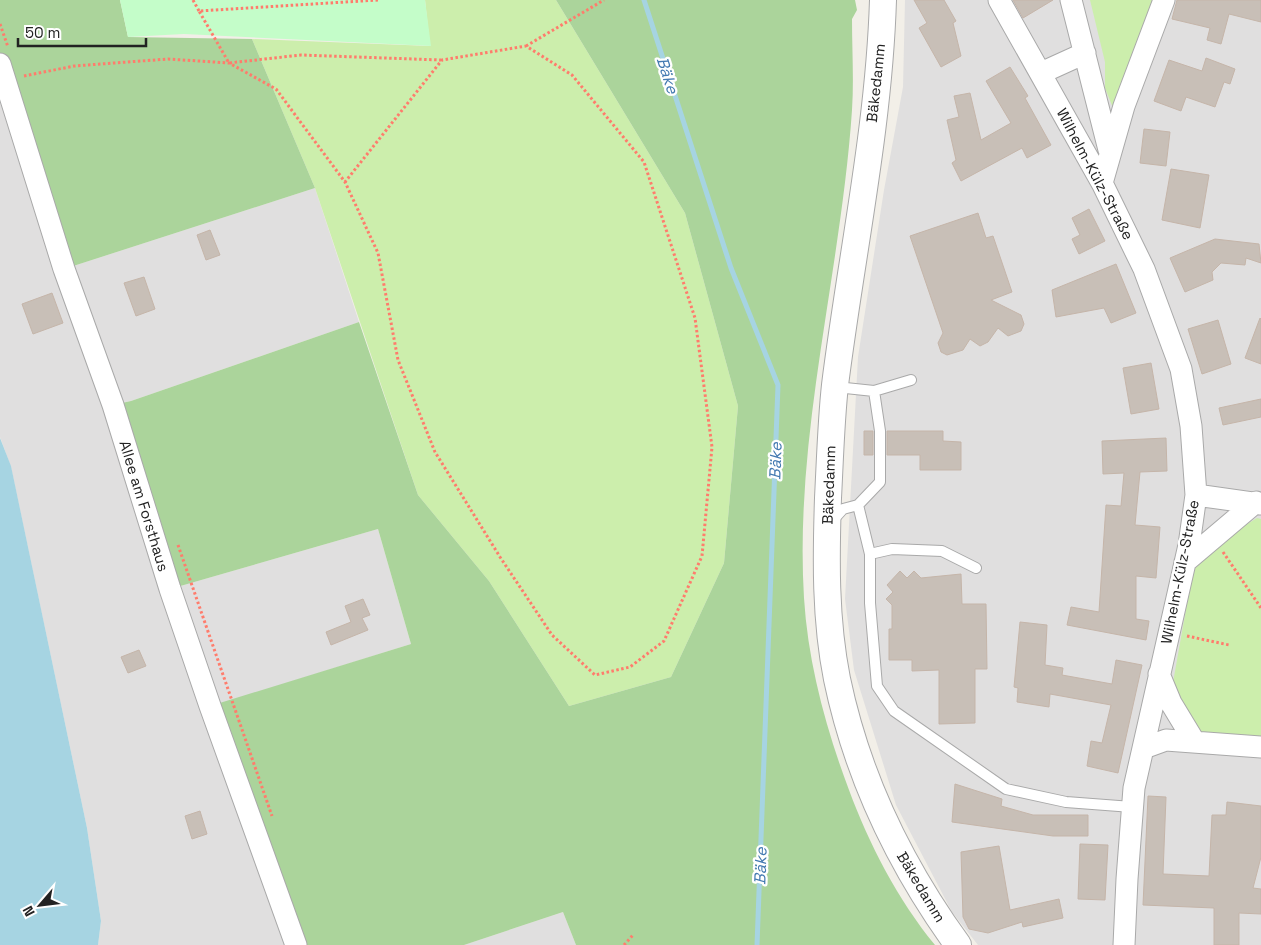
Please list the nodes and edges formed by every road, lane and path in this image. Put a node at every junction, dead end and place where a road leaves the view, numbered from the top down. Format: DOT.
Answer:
graph roads {
  1 [pos="193,0"];
  2 [pos="378,0"];
  3 [pos="604,0"];
  4 [pos="884,0"];
  5 [pos="999,0"];
  6 [pos="1071,0"];
  7 [pos="1164,0"];
  8 [pos="346,2"];
  9 [pos="199,11"];
  10 [pos="526,46"];
  11 [pos="1085,53"];
  12 [pos="442,60"];
  13 [pos="229,62"];
  14 [pos="3,72"];
  15 [pos="1041,74"];
  16 [pos="1110,152"];
  17 [pos="345,182"];
  18 [pos="1102,182"];
  19 [pos="911,380"];
  20 [pos="835,387"];
  21 [pos="874,392"];
  22 [pos="1196,495"];
  23 [pos="1259,498"];
  24 [pos="858,505"];
  25 [pos="828,525"];
  26 [pos="870,554"];
  27 [pos="1185,562"];
  28 [pos="976,568"];
  29 [pos="1170,632"];
  30 [pos="1229,645"];
  31 [pos="1159,674"];
  32 [pos="1194,741"];
  33 [pos="1261,747"];
  34 [pos="1144,748"];
  35 [pos="1132,807"];
  36 [pos="632,935"];
  37 [pos="296,945"];
  38 [pos="624,945"];
  39 [pos="958,945"];
  40 [pos="1124,945"];
  1 -- 9 [label="path"];
  2 -- 8 [label="path"];
  3 -- 10 [label="path"];
  4 -- 20 [label="street, Bäkedamm"];
  5 -- 15 [label="street, Wilhelm-Külz-Straße"];
  6 -- 11 [label="street, Wilhelm-Külz-Straße"];
  7 -- 16 [label="street, Wilhelm-Külz-Straße"];
  8 -- 9 [label="path"];
  9 -- 13 [label="path"];
  10 -- 12 [label="path"];
  10 -- 17 [label="path"];
  11 -- 15 [label="street"];
  11 -- 16 [label="street, Wilhelm-Külz-Straße"];
  12 -- 13 [label="path"];
  12 -- 17 [label="path"];
  13 -- 14 [label="path"];
  13 -- 17 [label="path"];
  14 -- 37 [label="street, Allee am Forsthaus"];
  15 -- 18 [label="street, Wilhelm-Külz-Straße"];
  16 -- 18 [label="street"];
  18 -- 22 [label="street, Wilhelm-Külz-Straße"];
  19 -- 21 [label="lane"];
  20 -- 21 [label="lane"];
  20 -- 25 [label="street, Bäkedamm"];
  21 -- 24 [label="lane"];
  22 -- 23 [label="street"];
  22 -- 27 [label="street, Wilhelm-Külz-Straße"];
  23 -- 27 [label="street"];
  24 -- 25 [label="lane"];
  24 -- 26 [label="lane"];
  25 -- 39 [label="street, Bäkedamm"];
  26 -- 28 [label="lane"];
  26 -- 35 [label="lane"];
  27 -- 29 [label="street, Wilhelm-Külz-Straße"];
  29 -- 30 [label="path"];
  29 -- 31 [label="street, Wilhelm-Külz-Straße"];
  31 -- 32 [label="street"];
  31 -- 34 [label="street, Wilhelm-Külz-Straße"];
  32 -- 33 [label="street"];
  32 -- 34 [label="street"];
  34 -- 35 [label="street, Wilhelm-Külz-Straße"];
  35 -- 40 [label="street, Wilhelm-Külz-Straße"];
  36 -- 38 [label="path"];
}
